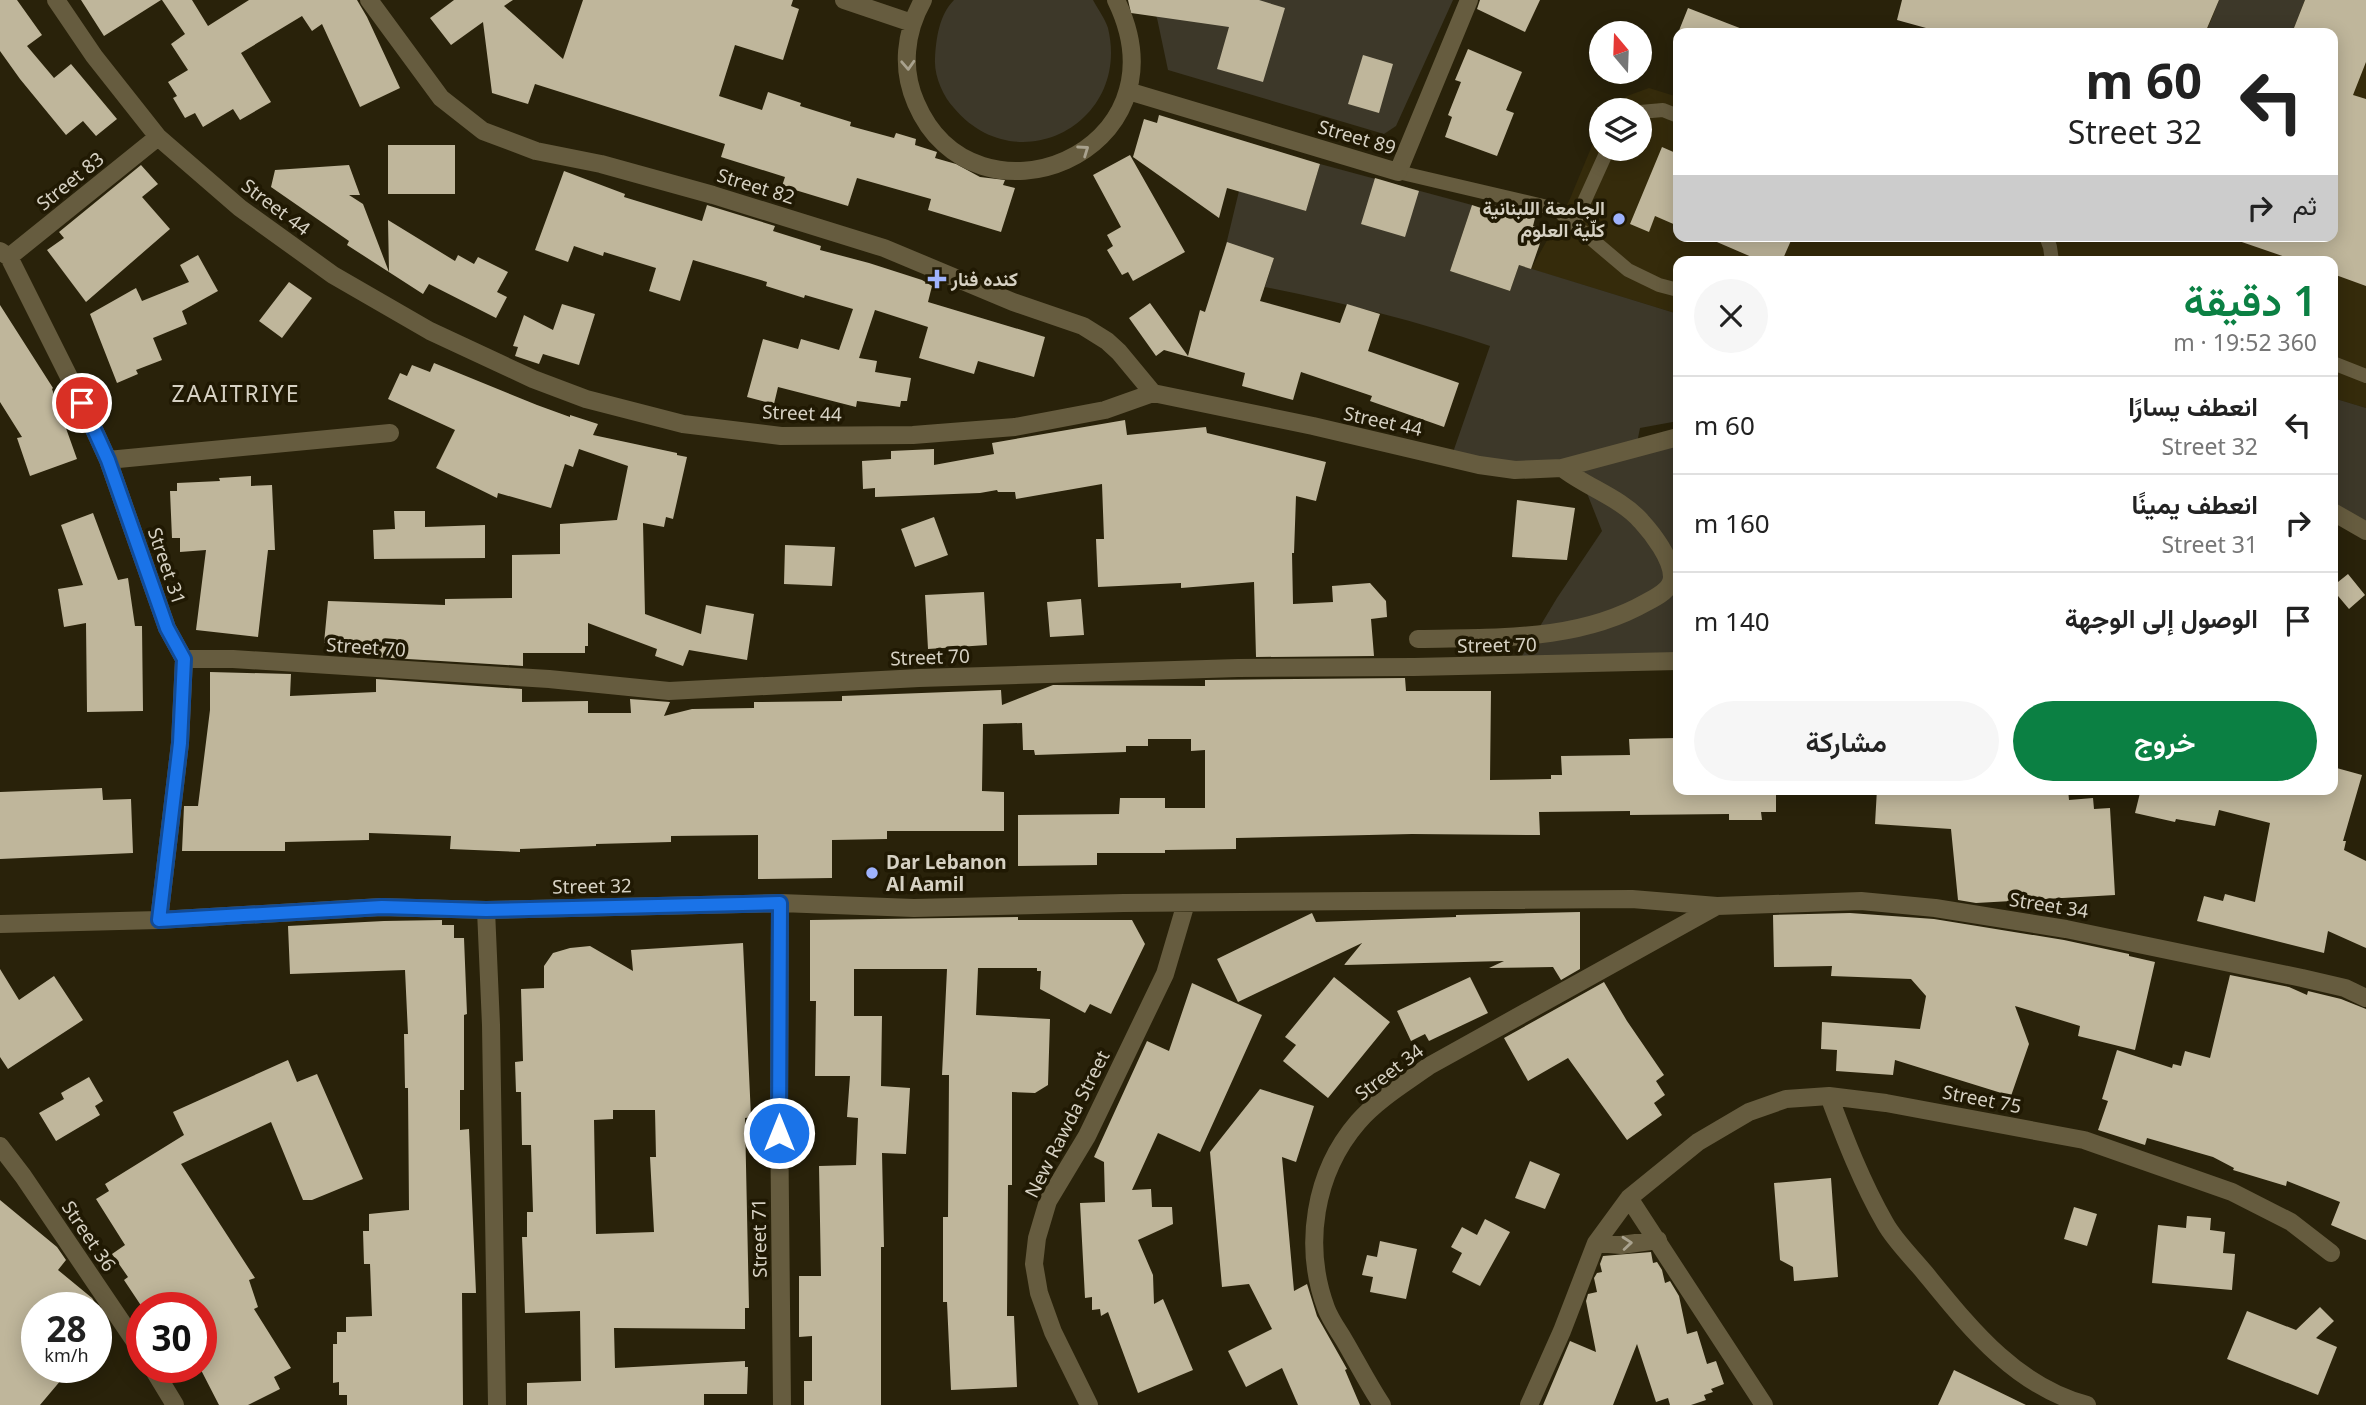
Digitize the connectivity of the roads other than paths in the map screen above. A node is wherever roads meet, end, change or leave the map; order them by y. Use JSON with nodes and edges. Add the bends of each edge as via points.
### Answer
{"nodes":[{"id":1,"x":56,"y":0,"type":"edge"},
{"id":2,"x":369,"y":0,"type":"edge"},
{"id":3,"x":844,"y":0,"type":"edge"},
{"id":4,"x":923,"y":0,"type":"edge"},
{"id":5,"x":1116,"y":0,"type":"edge"},
{"id":6,"x":1469,"y":0,"type":"edge"},
{"id":7,"x":912,"y":23,"type":"junction"},
{"id":8,"x":1128,"y":91,"type":"junction"},
{"id":9,"x":1652,"y":111,"type":"edge"},
{"id":10,"x":1673,"y":114,"type":"edge"},
{"id":11,"x":158,"y":137,"type":"junction"},
{"id":12,"x":1603,"y":161,"type":"edge"},
{"id":13,"x":1398,"y":172,"type":"junction"},
{"id":14,"x":1574,"y":224,"type":"junction"},
{"id":15,"x":5,"y":254,"type":"edge"},
{"id":16,"x":1673,"y":289,"type":"edge"},
{"id":17,"x":2338,"y":365,"type":"edge"},
{"id":18,"x":2366,"y":376,"type":"edge"},
{"id":19,"x":1153,"y":393,"type":"junction"},
{"id":20,"x":390,"y":433,"type":"dead end"},
{"id":21,"x":1673,"y":438,"type":"edge"},
{"id":22,"x":108,"y":460,"type":"junction"},
{"id":23,"x":1562,"y":468,"type":"junction"},
{"id":24,"x":2338,"y":515,"type":"edge"},
{"id":25,"x":2366,"y":530,"type":"edge"},
{"id":26,"x":1419,"y":639,"type":"dead end"},
{"id":27,"x":184,"y":659,"type":"junction"},
{"id":28,"x":1673,"y":662,"type":"edge"},
{"id":29,"x":780,"y":903,"type":"junction"},
{"id":30,"x":1186,"y":903,"type":"junction"},
{"id":31,"x":1717,"y":906,"type":"junction"},
{"id":32,"x":486,"y":910,"type":"junction"},
{"id":33,"x":159,"y":920,"type":"junction"},
{"id":34,"x":0,"y":924,"type":"edge"},
{"id":35,"x":2366,"y":998,"type":"edge"},
{"id":36,"x":1829,"y":1096,"type":"junction"},
{"id":37,"x":0,"y":1146,"type":"edge"},
{"id":38,"x":1629,"y":1198,"type":"junction"},
{"id":39,"x":1658,"y":1240,"type":"junction"},
{"id":40,"x":1596,"y":1243,"type":"junction"},
{"id":41,"x":2331,"y":1253,"type":"dead end"},
{"id":42,"x":126,"y":1328,"type":"edge"},
{"id":43,"x":162,"y":1383,"type":"edge"},
{"id":44,"x":175,"y":1405,"type":"edge"},
{"id":45,"x":497,"y":1405,"type":"edge"},
{"id":46,"x":782,"y":1405,"type":"edge"},
{"id":47,"x":1088,"y":1405,"type":"edge"},
{"id":48,"x":1382,"y":1405,"type":"edge"},
{"id":49,"x":1529,"y":1405,"type":"edge"},
{"id":50,"x":1764,"y":1405,"type":"edge"},
{"id":51,"x":2087,"y":1405,"type":"edge"}],
"edges":[{"from":1,"to":11,"type":"street","name":"Street 44","via":[[93,56]]},
{"from":2,"to":19,"type":"street","name":"Street 82","via":[[441,98],[483,131],[536,151],[601,164],[884,247],[1013,302],[1083,326],[1119,352]]},
{"from":3,"to":7,"type":"street"},
{"from":4,"to":7,"type":"street"},
{"from":5,"to":8,"type":"street","via":[[1132,44]]},
{"from":6,"to":13,"type":"street","name":"Street 89"},
{"from":7,"to":8,"type":"street","one_way":true,"via":[[907,70],[921,115],[953,150],[985,165],[1020,171],[1067,161],[1105,132]]},
{"from":8,"to":13,"type":"street","name":"Street 89"},
{"from":9,"to":10,"type":"lane"},
{"from":11,"to":15,"type":"street","name":"Street 83"},
{"from":11,"to":19,"type":"street","name":"Street 44","via":[[240,208],[333,275],[430,331],[586,399],[671,421],[781,436],[913,435],[1015,428],[1105,410]]},
{"from":12,"to":14,"type":"lane"},
{"from":13,"to":14,"type":"lane","via":[[1556,209]]},
{"from":14,"to":16,"type":"lane","via":[[1628,270]]},
{"from":15,"to":22,"type":"street","name":"Street 31"},
{"from":17,"to":18,"type":"lane"},
{"from":19,"to":23,"type":"street","name":"Street 44","via":[[1479,465],[1515,470]]},
{"from":20,"to":22,"type":"street"},
{"from":21,"to":23,"type":"street","name":"Street 44"},
{"from":22,"to":27,"type":"street","name":"Street 31","via":[[167,628]]},
{"from":23,"to":26,"type":"street","via":[[1631,511],[1668,562],[1670,586],[1620,617],[1587,628],[1532,636]]},
{"from":24,"to":25,"type":"street"},
{"from":27,"to":28,"type":"street","name":"Street 70","via":[[549,679],[669,691],[1238,668]]},
{"from":27,"to":33,"type":"street","via":[[180,743]]},
{"from":29,"to":30,"type":"street","name":"Street 32","via":[[914,908]]},
{"from":29,"to":32,"type":"street","name":"Street 32"},
{"from":29,"to":46,"type":"street","name":"Street 71"},
{"from":30,"to":31,"type":"street","name":"Street 34","via":[[1632,899]]},
{"from":30,"to":47,"type":"street","name":"New Rawda Street","via":[[1165,974],[1087,1136],[1048,1201],[1038,1238],[1034,1264],[1039,1293]]},
{"from":31,"to":35,"type":"street","name":"Street 34","via":[[1861,901],[1935,908],[2188,953],[2345,988]]},
{"from":31,"to":48,"type":"street","name":"Street 34","via":[[1429,1066],[1368,1113],[1343,1142],[1316,1211],[1312,1244],[1316,1273],[1326,1309]]},
{"from":32,"to":33,"type":"street","name":"Street 32","via":[[382,907]]},
{"from":32,"to":45,"type":"street"},
{"from":33,"to":34,"type":"street","name":"Street 32"},
{"from":36,"to":38,"type":"street","name":"Street 75","via":[[1786,1099],[1749,1112],[1698,1142]]},
{"from":36,"to":41,"type":"street","name":"Street 75","via":[[2084,1140],[2232,1192],[2291,1222]]},
{"from":36,"to":51,"type":"street","via":[[1886,1225],[1967,1324],[1997,1355],[2035,1382]]},
{"from":37,"to":42,"type":"street","name":"Street 36"},
{"from":38,"to":39,"type":"street"},
{"from":38,"to":40,"type":"street","name":"Street 75"},
{"from":40,"to":39,"type":"street","one_way":true},
{"from":39,"to":50,"type":"street"},
{"from":40,"to":49,"type":"street","name":"Street 75"},
{"from":43,"to":44,"type":"street"}]}
